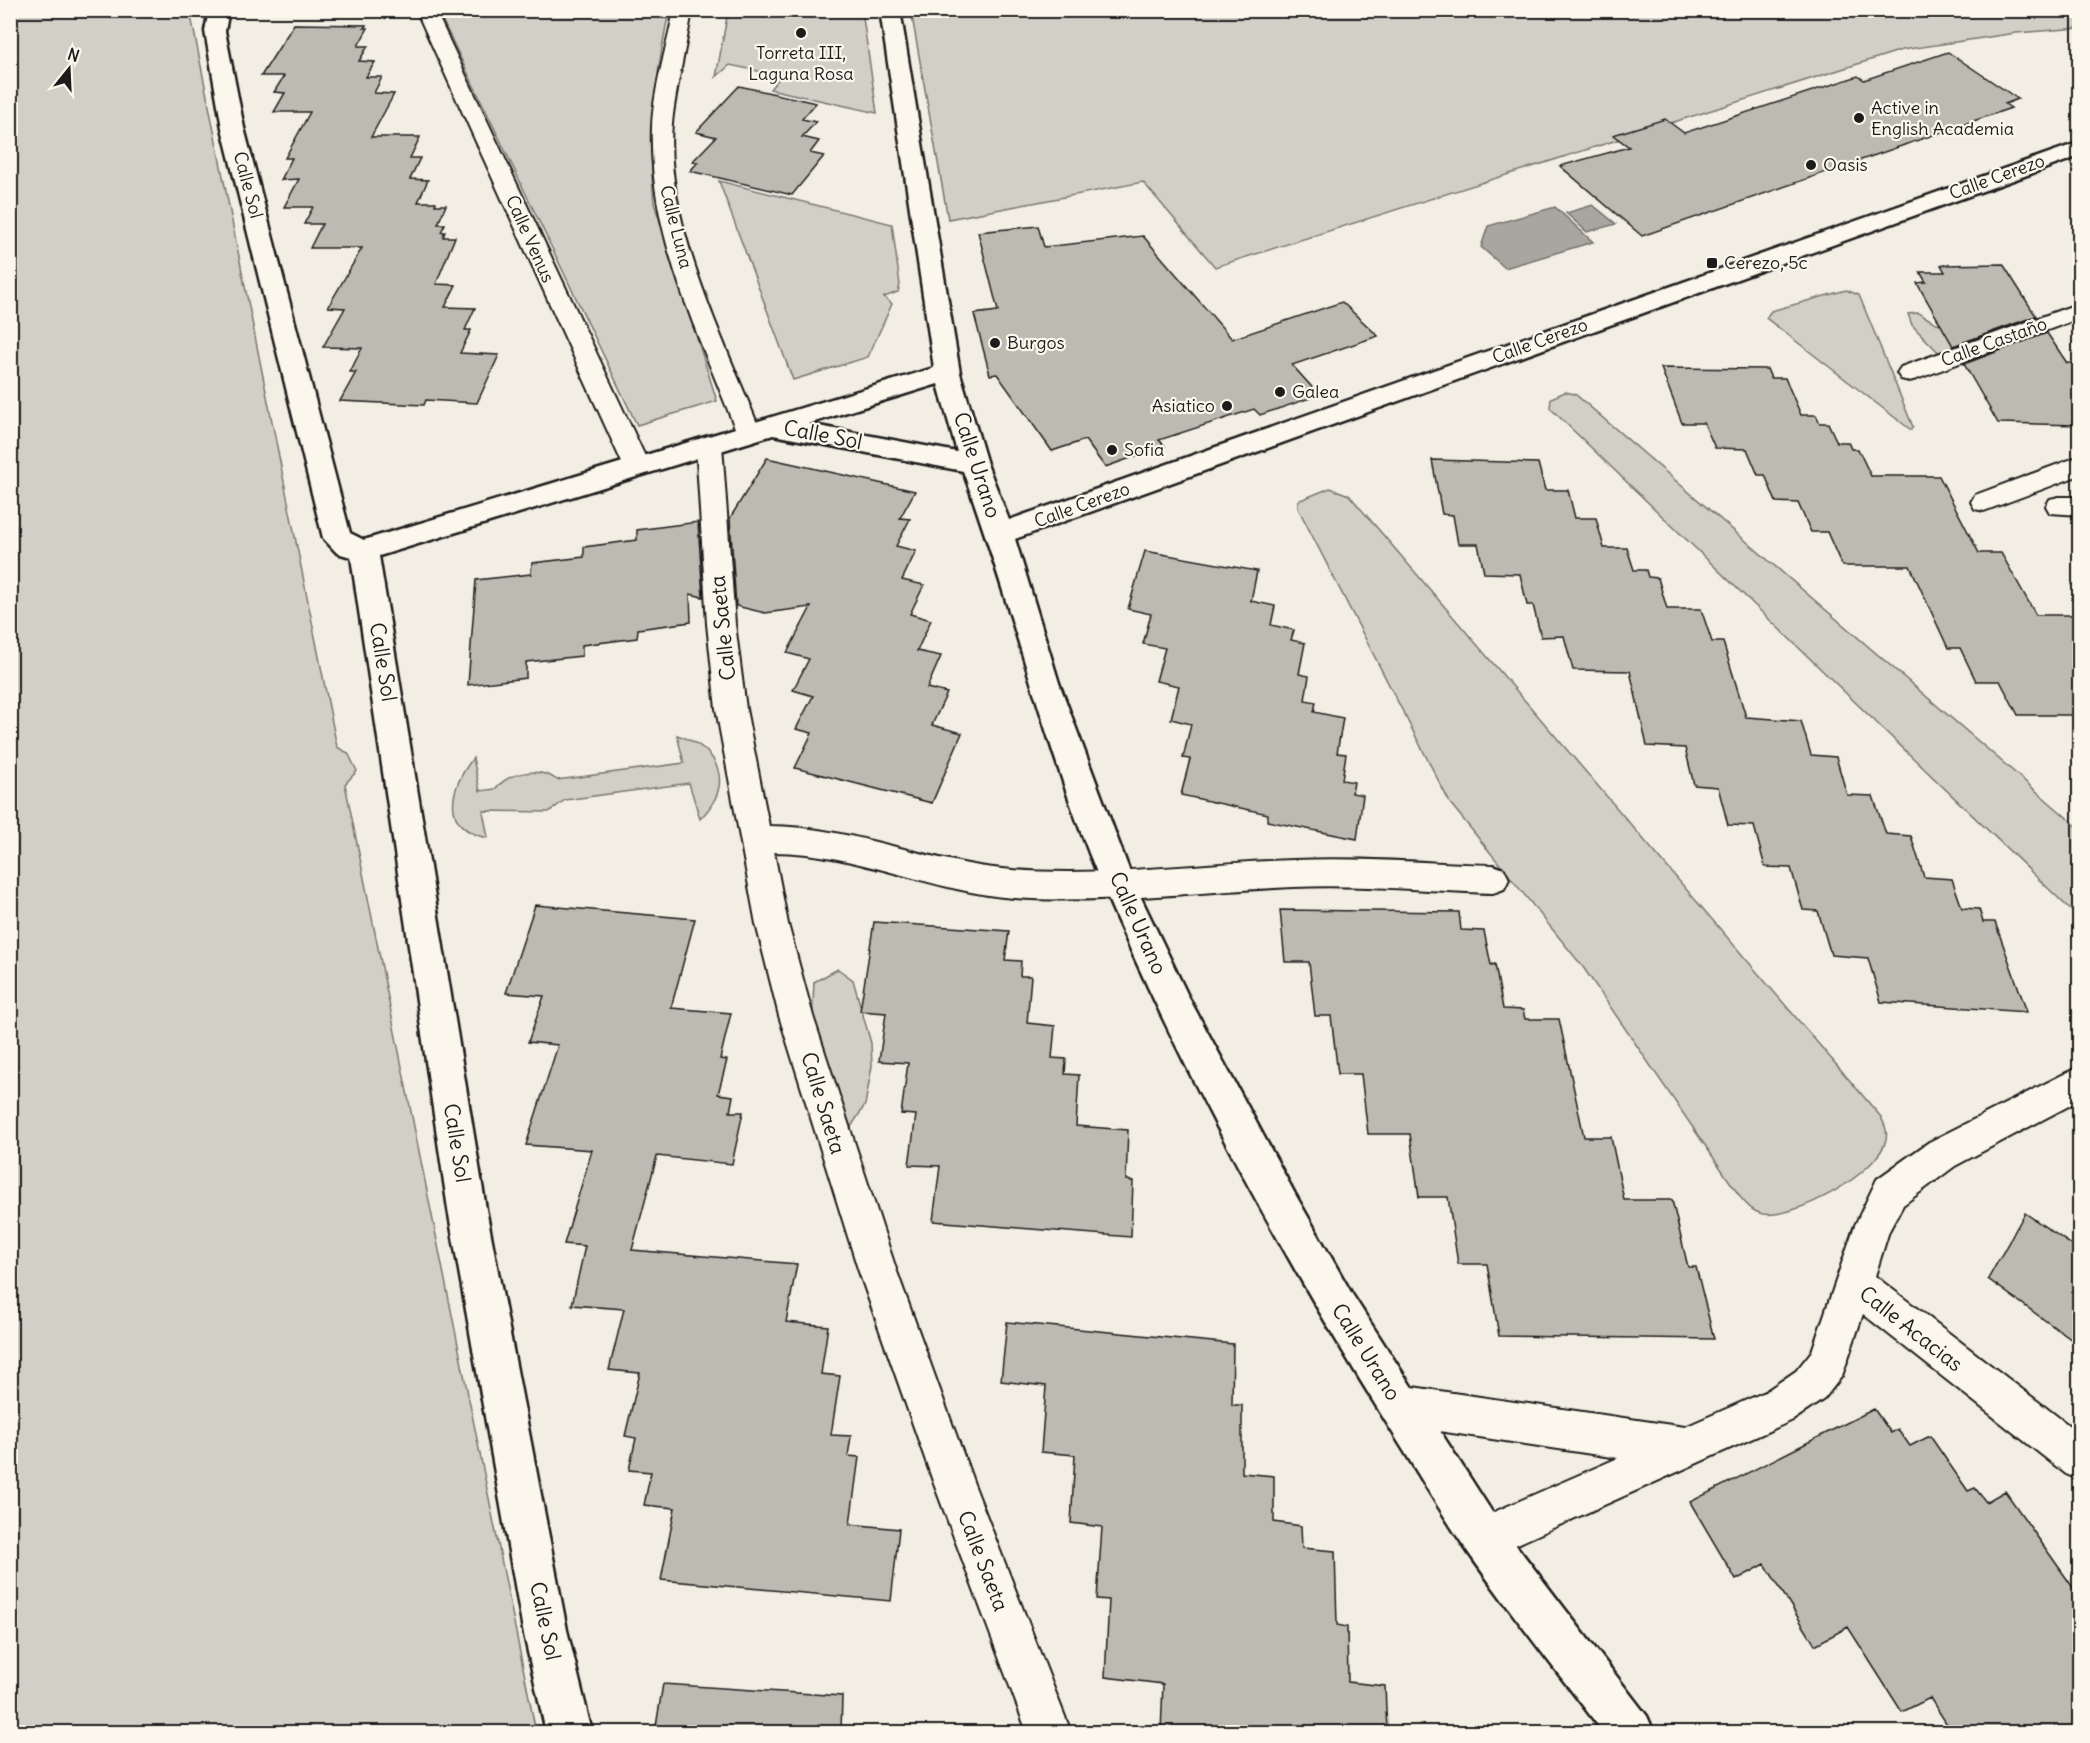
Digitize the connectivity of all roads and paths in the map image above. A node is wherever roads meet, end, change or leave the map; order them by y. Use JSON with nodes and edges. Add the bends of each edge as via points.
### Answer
{"nodes":[{"id":1,"x":219,"y":10,"type":"edge"},
{"id":2,"x":425,"y":10,"type":"edge"},
{"id":3,"x":683,"y":10,"type":"edge"},
{"id":4,"x":890,"y":10,"type":"edge"},
{"id":5,"x":2079,"y":148,"type":"edge"},
{"id":6,"x":2079,"y":310,"type":"edge"},
{"id":7,"x":948,"y":373,"type":"junction"},
{"id":8,"x":1909,"y":373,"type":"dead end"},
{"id":9,"x":761,"y":430,"type":"junction"},
{"id":10,"x":709,"y":445,"type":"junction"},
{"id":11,"x":974,"y":464,"type":"junction"},
{"id":12,"x":2079,"y":465,"type":"edge"},
{"id":13,"x":637,"y":467,"type":"junction"},
{"id":14,"x":1984,"y":502,"type":"dead end"},
{"id":15,"x":1000,"y":534,"type":"junction"},
{"id":16,"x":364,"y":550,"type":"junction"},
{"id":17,"x":754,"y":839,"type":"junction"},
{"id":18,"x":1492,"y":879,"type":"dead end"},
{"id":19,"x":1118,"y":883,"type":"junction"},
{"id":20,"x":2079,"y":1082,"type":"edge"},
{"id":21,"x":1853,"y":1283,"type":"junction"},
{"id":22,"x":1399,"y":1405,"type":"junction"},
{"id":23,"x":1688,"y":1448,"type":"junction"},
{"id":24,"x":2079,"y":1460,"type":"edge"},
{"id":25,"x":1484,"y":1538,"type":"junction"},
{"id":26,"x":569,"y":1732,"type":"edge"},
{"id":27,"x":1049,"y":1732,"type":"edge"},
{"id":28,"x":1631,"y":1732,"type":"edge"}],
"edges":[{"from":1,"to":16,"type":"street","name":"Calle Sol","via":[[217,47],[233,128],[337,538],[347,546]]},
{"from":2,"to":13,"type":"lane","name":"Calle Venus"},
{"from":3,"to":9,"type":"lane","name":"Calle Luna","via":[[662,124],[668,212],[697,299]]},
{"from":4,"to":7,"type":"street","name":"Calle Urano"},
{"from":5,"to":15,"type":"street","name":"Calle Cerezo"},
{"from":6,"to":8,"type":"lane","name":"Calle Castaño"},
{"from":7,"to":9,"type":"street"},
{"from":7,"to":11,"type":"street","name":"Calle Urano"},
{"from":9,"to":10,"type":"street","name":"Calle Sol"},
{"from":9,"to":11,"type":"street","name":"Calle Sol"},
{"from":10,"to":13,"type":"street","name":"Calle Sol"},
{"from":10,"to":17,"type":"lane","name":"Calle Saeta","via":[[721,624],[731,709]]},
{"from":11,"to":15,"type":"street","name":"Calle Urano"},
{"from":12,"to":14,"type":"lane"},
{"from":13,"to":16,"type":"street","name":"Calle Sol"},
{"from":15,"to":19,"type":"street","name":"Calle Urano","via":[[1063,740]]},
{"from":16,"to":26,"type":"street","name":"Calle Sol","via":[[467,1209],[545,1630]]},
{"from":17,"to":19,"type":"lane","via":[[826,844],[957,876],[1011,884]]},
{"from":17,"to":27,"type":"lane","name":"Calle Saeta","via":[[796,1016],[859,1217],[950,1474]]},
{"from":18,"to":19,"type":"lane","via":[[1297,873]]},
{"from":19,"to":22,"type":"street","name":"Calle Urano","via":[[1177,1009],[1281,1208]]},
{"from":20,"to":21,"type":"lane","name":"Calle Acacias","via":[[1942,1154],[1890,1192],[1873,1225]]},
{"from":21,"to":23,"type":"lane","via":[[1828,1362],[1810,1385],[1779,1406]]},
{"from":21,"to":24,"type":"lane","name":"Calle Acacias"},
{"from":22,"to":23,"type":"lane"},
{"from":22,"to":25,"type":"street","name":"Calle Urano"},
{"from":23,"to":25,"type":"lane"},
{"from":25,"to":28,"type":"street","name":"Calle Urano"}]}
